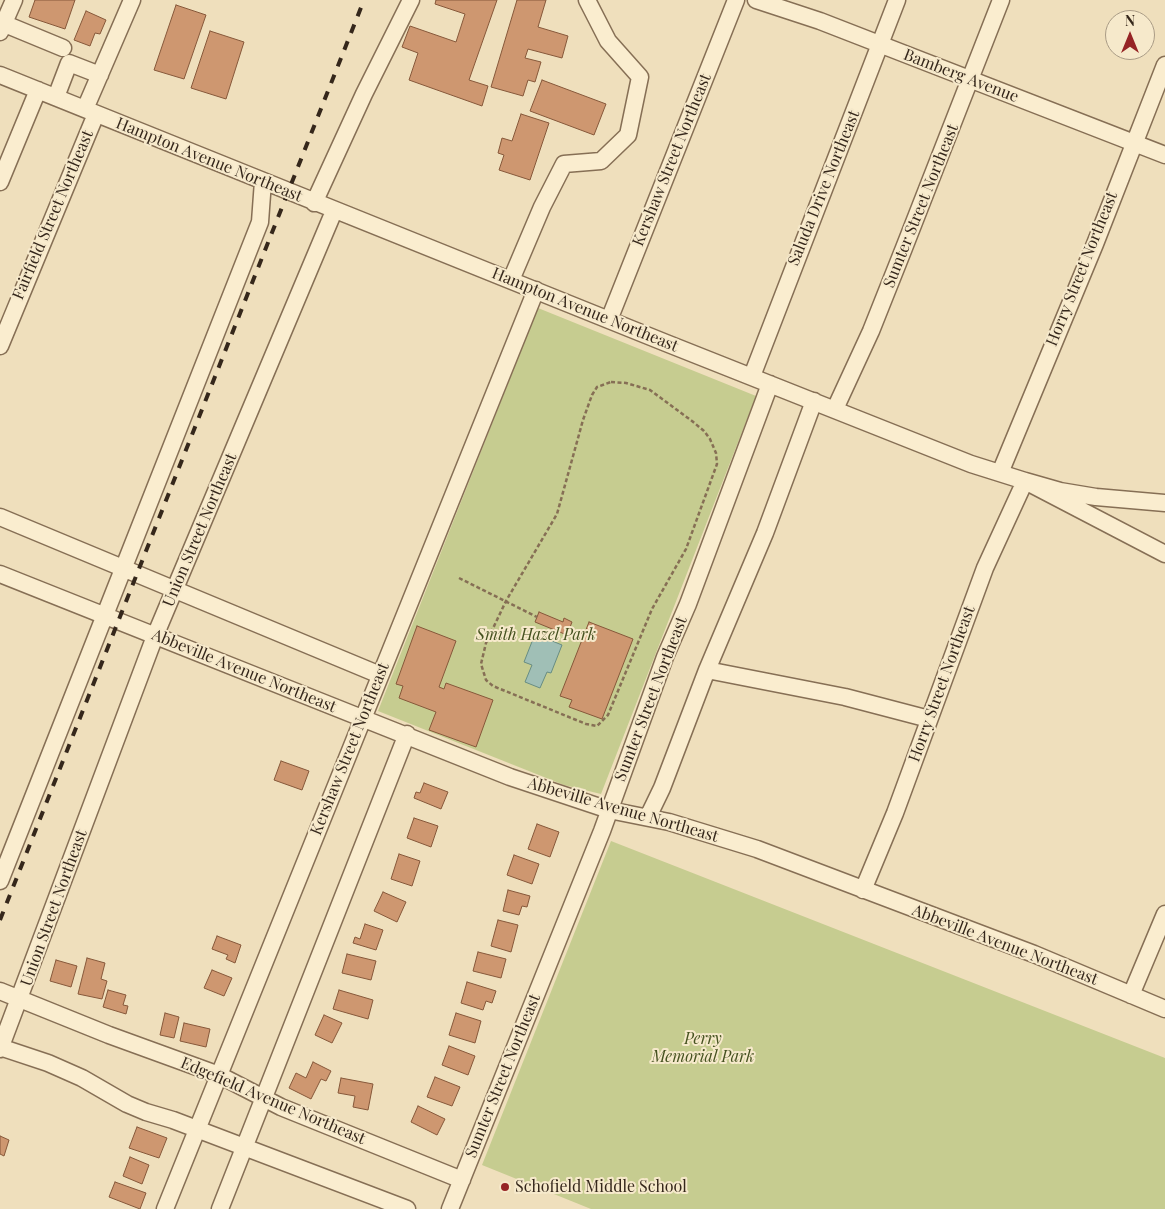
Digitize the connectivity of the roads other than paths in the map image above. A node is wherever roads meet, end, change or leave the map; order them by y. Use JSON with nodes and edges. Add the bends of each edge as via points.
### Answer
{"nodes":[{"id":1,"x":14,"y":0,"type":"edge"},
{"id":2,"x":132,"y":0,"type":"edge"},
{"id":3,"x":411,"y":0,"type":"edge"},
{"id":4,"x":587,"y":0,"type":"edge"},
{"id":5,"x":736,"y":0,"type":"edge"},
{"id":6,"x":756,"y":0,"type":"edge"},
{"id":7,"x":897,"y":0,"type":"edge"},
{"id":8,"x":1001,"y":0,"type":"edge"},
{"id":9,"x":1,"y":26,"type":"edge"},
{"id":10,"x":880,"y":46,"type":"junction"},
{"id":11,"x":64,"y":48,"type":"dead end"},
{"id":12,"x":1165,"y":65,"type":"edge"},
{"id":13,"x":0,"y":75,"type":"edge"},
{"id":14,"x":100,"y":75,"type":"junction"},
{"id":15,"x":971,"y":79,"type":"junction"},
{"id":16,"x":38,"y":90,"type":"junction"},
{"id":17,"x":56,"y":97,"type":"junction"},
{"id":18,"x":90,"y":111,"type":"junction"},
{"id":19,"x":1134,"y":142,"type":"junction"},
{"id":20,"x":1165,"y":154,"type":"edge"},
{"id":21,"x":263,"y":181,"type":"junction"},
{"id":22,"x":0,"y":182,"type":"edge"},
{"id":23,"x":314,"y":203,"type":"junction"},
{"id":24,"x":334,"y":211,"type":"junction"},
{"id":25,"x":512,"y":280,"type":"junction"},
{"id":26,"x":536,"y":290,"type":"junction"},
{"id":27,"x":609,"y":320,"type":"junction"},
{"id":28,"x":0,"y":346,"type":"edge"},
{"id":29,"x":752,"y":376,"type":"junction"},
{"id":30,"x":770,"y":384,"type":"junction"},
{"id":31,"x":814,"y":401,"type":"junction"},
{"id":32,"x":835,"y":409,"type":"junction"},
{"id":33,"x":1000,"y":473,"type":"junction"},
{"id":34,"x":1025,"y":481,"type":"junction"},
{"id":35,"x":1165,"y":503,"type":"edge"},
{"id":36,"x":0,"y":517,"type":"edge"},
{"id":37,"x":1165,"y":554,"type":"edge"},
{"id":38,"x":123,"y":567,"type":"junction"},
{"id":39,"x":0,"y":574,"type":"edge"},
{"id":40,"x":175,"y":588,"type":"junction"},
{"id":41,"x":105,"y":615,"type":"junction"},
{"id":42,"x":155,"y":636,"type":"junction"},
{"id":43,"x":707,"y":670,"type":"junction"},
{"id":44,"x":380,"y":674,"type":"junction"},
{"id":45,"x":363,"y":717,"type":"junction"},
{"id":46,"x":930,"y":719,"type":"junction"},
{"id":47,"x":407,"y":734,"type":"junction"},
{"id":48,"x":609,"y":810,"type":"junction"},
{"id":49,"x":648,"y":817,"type":"junction"},
{"id":50,"x":0,"y":881,"type":"edge"},
{"id":51,"x":863,"y":890,"type":"junction"},
{"id":52,"x":1165,"y":914,"type":"edge"},
{"id":53,"x":0,"y":991,"type":"edge"},
{"id":54,"x":1131,"y":995,"type":"junction"},
{"id":55,"x":20,"y":999,"type":"junction"},
{"id":56,"x":1165,"y":1009,"type":"edge"},
{"id":57,"x":0,"y":1048,"type":"edge"},
{"id":58,"x":219,"y":1075,"type":"junction"},
{"id":59,"x":264,"y":1098,"type":"junction"},
{"id":60,"x":197,"y":1129,"type":"junction"},
{"id":61,"x":244,"y":1146,"type":"junction"},
{"id":62,"x":462,"y":1180,"type":"junction"},
{"id":63,"x":165,"y":1209,"type":"edge"},
{"id":64,"x":220,"y":1209,"type":"edge"},
{"id":65,"x":406,"y":1209,"type":"edge"},
{"id":66,"x":450,"y":1209,"type":"edge"}],
"edges":[{"from":1,"to":9,"type":"street"},
{"from":2,"to":14,"type":"street","name":"Fairfield Street Northeast"},
{"from":3,"to":23,"type":"street"},
{"from":4,"to":25,"type":"street","via":[[608,41],[640,77],[628,135],[601,161],[564,164]]},
{"from":5,"to":27,"type":"street","name":"Kershaw Street Northeast"},
{"from":6,"to":10,"type":"street","name":"Bamberg Avenue"},
{"from":7,"to":10,"type":"street","name":"Saluda Drive Northeast"},
{"from":8,"to":15,"type":"street","name":"Sumter Street Northeast"},
{"from":9,"to":11,"type":"street"},
{"from":10,"to":15,"type":"street","name":"Bamberg Avenue"},
{"from":10,"to":29,"type":"street","name":"Saluda Drive Northeast"},
{"from":12,"to":19,"type":"street","name":"Horry Street Northeast"},
{"from":13,"to":16,"type":"street","name":"Hampton Avenue Northeast"},
{"from":14,"to":17,"type":"street","via":[[69,63]]},
{"from":14,"to":18,"type":"street","name":"Fairfield Street Northeast"},
{"from":15,"to":19,"type":"street","name":"Bamberg Avenue"},
{"from":15,"to":32,"type":"street","name":"Sumter Street Northeast","via":[[871,331]]},
{"from":16,"to":17,"type":"street","name":"Hampton Avenue Northeast"},
{"from":16,"to":22,"type":"street"},
{"from":17,"to":18,"type":"street","name":"Hampton Avenue Northeast"},
{"from":18,"to":21,"type":"street","name":"Hampton Avenue Northeast"},
{"from":18,"to":28,"type":"street","name":"Fairfield Street Northeast"},
{"from":19,"to":20,"type":"street","name":"Bamberg Avenue"},
{"from":19,"to":33,"type":"street","name":"Horry Street Northeast"},
{"from":21,"to":23,"type":"street","name":"Hampton Avenue Northeast"},
{"from":21,"to":38,"type":"street","via":[[260,222]]},
{"from":23,"to":24,"type":"street","name":"Hampton Avenue Northeast"},
{"from":24,"to":25,"type":"street","name":"Hampton Avenue Northeast"},
{"from":24,"to":40,"type":"street","name":"Union Street Northeast"},
{"from":25,"to":26,"type":"street","name":"Hampton Avenue Northeast"},
{"from":26,"to":27,"type":"street","name":"Hampton Avenue Northeast"},
{"from":26,"to":44,"type":"street","name":"Kershaw Street Northeast"},
{"from":27,"to":29,"type":"street","name":"Hampton Avenue Northeast"},
{"from":29,"to":30,"type":"street","name":"Hampton Avenue Northeast"},
{"from":30,"to":31,"type":"street","name":"Hampton Avenue Northeast"},
{"from":30,"to":48,"type":"street","name":"Sumter Street Northeast"},
{"from":31,"to":32,"type":"street","name":"Hampton Avenue Northeast"},
{"from":31,"to":43,"type":"street","via":[[765,533]]},
{"from":32,"to":33,"type":"street","name":"Hampton Avenue Northeast"},
{"from":33,"to":34,"type":"street","name":"Hampton Avenue Northeast"},
{"from":34,"to":35,"type":"street","via":[[1096,497]]},
{"from":34,"to":37,"type":"street","name":"Hampton Avenue Northeast"},
{"from":34,"to":46,"type":"street","name":"Horry Street Northeast","via":[[985,568]]},
{"from":36,"to":38,"type":"street"},
{"from":38,"to":40,"type":"street"},
{"from":38,"to":41,"type":"street"},
{"from":39,"to":41,"type":"street","name":"Abbeville Avenue Northeast"},
{"from":40,"to":42,"type":"street","name":"Union Street Northeast"},
{"from":40,"to":44,"type":"street"},
{"from":41,"to":42,"type":"street","name":"Abbeville Avenue Northeast"},
{"from":41,"to":50,"type":"street"},
{"from":42,"to":45,"type":"street","name":"Abbeville Avenue Northeast"},
{"from":42,"to":55,"type":"street","name":"Union Street Northeast"},
{"from":43,"to":46,"type":"street","via":[[845,697]]},
{"from":43,"to":49,"type":"street"},
{"from":44,"to":45,"type":"street","name":"Kershaw Street Northeast"},
{"from":45,"to":47,"type":"street","name":"Abbeville Avenue Northeast"},
{"from":45,"to":58,"type":"street","name":"Kershaw Street Northeast"},
{"from":46,"to":51,"type":"street","name":"Horry Street Northeast"},
{"from":47,"to":48,"type":"street","name":"Abbeville Avenue Northeast","via":[[510,777]]},
{"from":47,"to":59,"type":"street"},
{"from":48,"to":49,"type":"street","name":"Abbeville Avenue Northeast"},
{"from":48,"to":62,"type":"street","name":"Sumter Street Northeast"},
{"from":49,"to":51,"type":"street","name":"Abbeville Avenue Northeast","via":[[757,849]]},
{"from":51,"to":54,"type":"street","name":"Abbeville Avenue Northeast","via":[[1034,954]]},
{"from":52,"to":54,"type":"street"},
{"from":53,"to":55,"type":"street","name":"Edgefield Avenue Northeast"},
{"from":54,"to":56,"type":"street","name":"Abbeville Avenue Northeast"},
{"from":55,"to":57,"type":"street","name":"Union Street Northeast"},
{"from":55,"to":58,"type":"street","name":"Edgefield Avenue Northeast"},
{"from":57,"to":60,"type":"street","via":[[48,1063],[128,1104]]},
{"from":58,"to":59,"type":"street","name":"Edgefield Avenue Northeast"},
{"from":58,"to":60,"type":"street","name":"Kershaw Street Northeast"},
{"from":59,"to":61,"type":"street"},
{"from":59,"to":62,"type":"street","name":"Edgefield Avenue Northeast"},
{"from":60,"to":61,"type":"street"},
{"from":60,"to":63,"type":"street","name":"Kershaw Street Northeast"},
{"from":61,"to":64,"type":"street"},
{"from":61,"to":65,"type":"street"},
{"from":62,"to":66,"type":"street","name":"Sumter Street Northeast"}]}
